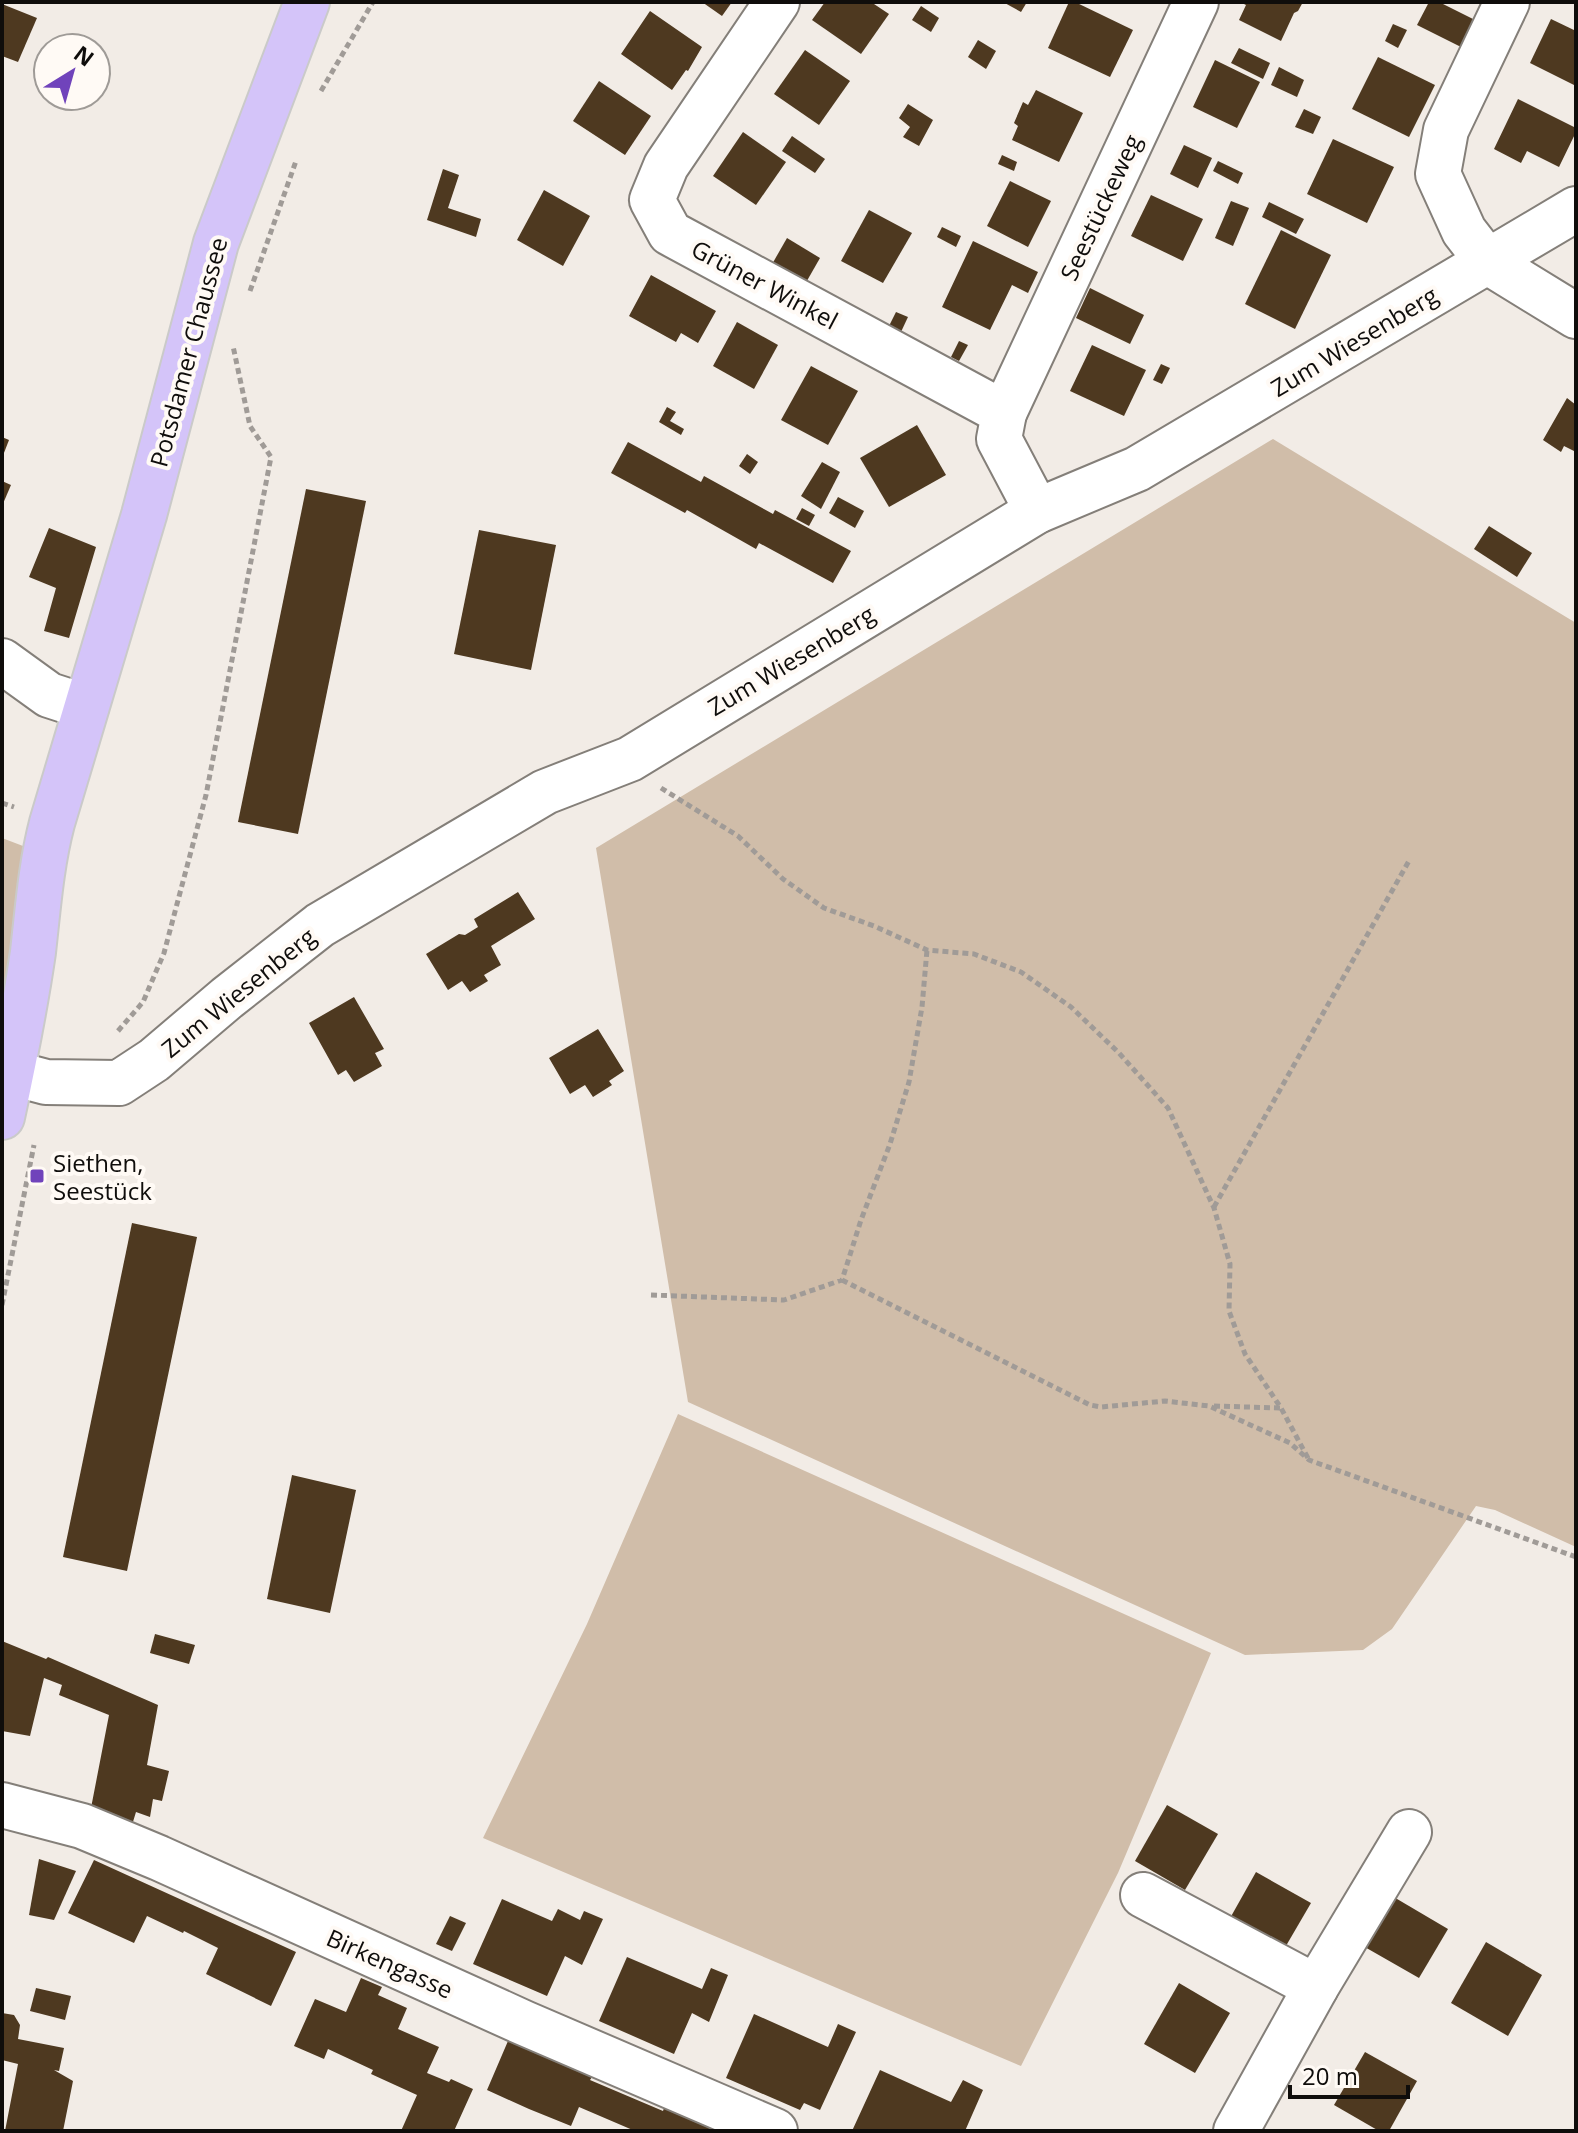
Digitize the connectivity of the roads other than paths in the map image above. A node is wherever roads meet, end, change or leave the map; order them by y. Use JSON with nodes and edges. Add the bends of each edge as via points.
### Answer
{"nodes":[{"id":1,"x":307,"y":2,"type":"edge"},
{"id":2,"x":777,"y":2,"type":"edge"},
{"id":3,"x":1196,"y":2,"type":"edge"},
{"id":4,"x":1507,"y":2,"type":"edge"},
{"id":5,"x":1576,"y":209,"type":"edge"},
{"id":6,"x":1488,"y":262,"type":"junction"},
{"id":7,"x":1576,"y":316,"type":"edge"},
{"id":8,"x":1004,"y":413,"type":"junction"},
{"id":9,"x":1037,"y":511,"type":"junction"},
{"id":10,"x":2,"y":661,"type":"edge"},
{"id":11,"x":86,"y":707,"type":"junction"},
{"id":12,"x":12,"y":1073,"type":"junction"},
{"id":13,"x":18,"y":1130,"type":"edge"},
{"id":14,"x":2,"y":1805,"type":"edge"},
{"id":15,"x":1409,"y":1832,"type":"dead end"},
{"id":16,"x":1143,"y":1895,"type":"dead end"},
{"id":17,"x":1316,"y":1987,"type":"junction"},
{"id":18,"x":775,"y":2131,"type":"edge"},
{"id":19,"x":1236,"y":2131,"type":"edge"}],
"edges":[{"from":1,"to":11,"type":"main road","name":"Potsdamer Chaussee","via":[[216,243],[144,515]]},
{"from":2,"to":8,"type":"street","name":"Grüner Winkel","via":[[666,166],[652,200],[670,233]]},
{"from":3,"to":8,"type":"street","name":"Seestückeweg"},
{"from":4,"to":6,"type":"street","via":[[1446,130],[1438,174],[1464,231]]},
{"from":5,"to":6,"type":"street","name":"Zum Wiesenberg"},
{"from":6,"to":7,"type":"street"},
{"from":6,"to":9,"type":"street","name":"Zum Wiesenberg","via":[[1137,469]]},
{"from":8,"to":9,"type":"street","via":[[999,439]]},
{"from":9,"to":12,"type":"street","name":"Zum Wiesenberg","via":[[630,759],[545,792],[320,925],[119,1083],[46,1082]]},
{"from":10,"to":11,"type":"street","via":[[49,695]]},
{"from":11,"to":12,"type":"main road","name":"Potsdamer Chaussee","via":[[44,854]]},
{"from":12,"to":13,"type":"main road","name":"Potsdamer Chaussee"},
{"from":14,"to":18,"type":"street","name":"Birkengasse","via":[[82,1826],[159,1858]]},
{"from":15,"to":17,"type":"street"},
{"from":16,"to":17,"type":"street"},
{"from":17,"to":19,"type":"street"}]}
